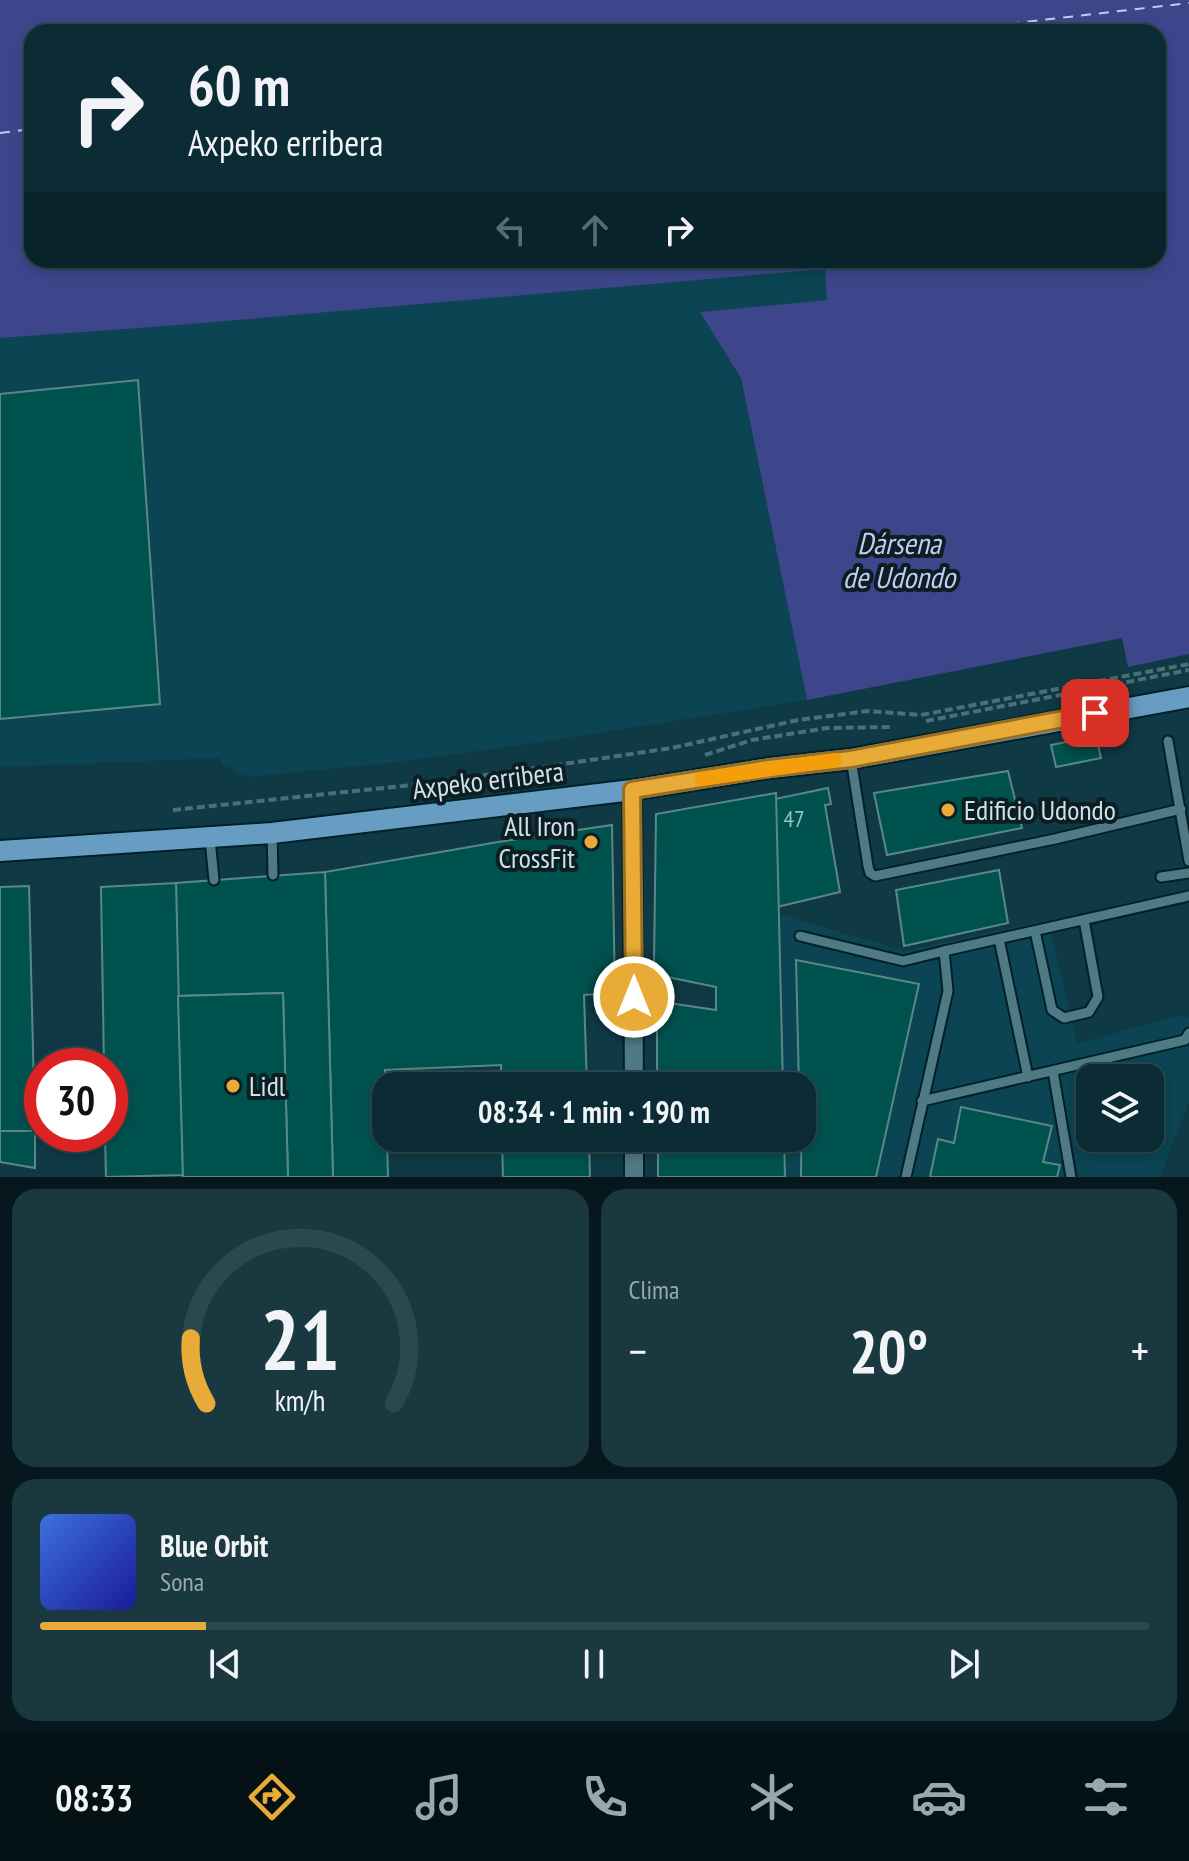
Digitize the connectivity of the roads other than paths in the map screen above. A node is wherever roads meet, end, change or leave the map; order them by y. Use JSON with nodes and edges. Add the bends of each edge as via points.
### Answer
{"nodes":[{"id":1,"x":1189,"y":697,"type":"edge"},
{"id":2,"x":1168,"y":741,"type":"dead end"},
{"id":3,"x":851,"y":759,"type":"junction"},
{"id":4,"x":632,"y":790,"type":"junction"},
{"id":5,"x":1181,"y":809,"type":"junction"},
{"id":6,"x":272,"y":833,"type":"junction"},
{"id":7,"x":210,"y":839,"type":"junction"},
{"id":8,"x":0,"y":851,"type":"edge"},
{"id":9,"x":1189,"y":861,"type":"edge"},
{"id":10,"x":1189,"y":873,"type":"edge"},
{"id":11,"x":273,"y":875,"type":"dead end"},
{"id":12,"x":1161,"y":877,"type":"dead end"},
{"id":13,"x":214,"y":880,"type":"dead end"},
{"id":14,"x":1189,"y":896,"type":"edge"},
{"id":15,"x":1084,"y":920,"type":"junction"},
{"id":16,"x":1035,"y":931,"type":"junction"},
{"id":17,"x":800,"y":936,"type":"dead end"},
{"id":18,"x":999,"y":939,"type":"junction"},
{"id":19,"x":944,"y":951,"type":"junction"},
{"id":20,"x":1189,"y":1033,"type":"edge"},
{"id":21,"x":1053,"y":1071,"type":"junction"},
{"id":22,"x":634,"y":1072,"type":"edge"},
{"id":23,"x":1028,"y":1077,"type":"junction"},
{"id":24,"x":922,"y":1101,"type":"junction"},
{"id":25,"x":634,"y":1152,"type":"edge"},
{"id":26,"x":634,"y":1177,"type":"edge"},
{"id":27,"x":906,"y":1177,"type":"edge"},
{"id":28,"x":1071,"y":1177,"type":"edge"}],
"edges":[{"from":1,"to":3,"type":"main road","name":"Axpeko erribera"},
{"from":2,"to":5,"type":"lane"},
{"from":3,"to":4,"type":"main road","name":"Axpeko erribera"},
{"from":3,"to":5,"type":"lane","via":[[868,866],[875,876]]},
{"from":4,"to":6,"type":"main road","name":"Axpeko erribera"},
{"from":4,"to":22,"type":"street"},
{"from":5,"to":9,"type":"lane"},
{"from":6,"to":7,"type":"main road","name":"Axpeko erribera"},
{"from":6,"to":11,"type":"lane"},
{"from":7,"to":8,"type":"main road","name":"Axpeko erribera"},
{"from":7,"to":13,"type":"lane"},
{"from":10,"to":12,"type":"lane"},
{"from":14,"to":15,"type":"lane"},
{"from":15,"to":16,"type":"lane"},
{"from":15,"to":16,"type":"lane","via":[[1098,997],[1089,1012],[1064,1018],[1052,1010]]},
{"from":16,"to":18,"type":"lane"},
{"from":17,"to":19,"type":"lane","via":[[903,961]]},
{"from":18,"to":19,"type":"lane"},
{"from":18,"to":23,"type":"lane"},
{"from":19,"to":24,"type":"lane","via":[[948,991]]},
{"from":20,"to":21,"type":"lane","via":[[1185,1040]]},
{"from":21,"to":23,"type":"lane"},
{"from":21,"to":28,"type":"lane"},
{"from":23,"to":24,"type":"lane"},
{"from":24,"to":27,"type":"lane"},
{"from":25,"to":26,"type":"street"}]}
